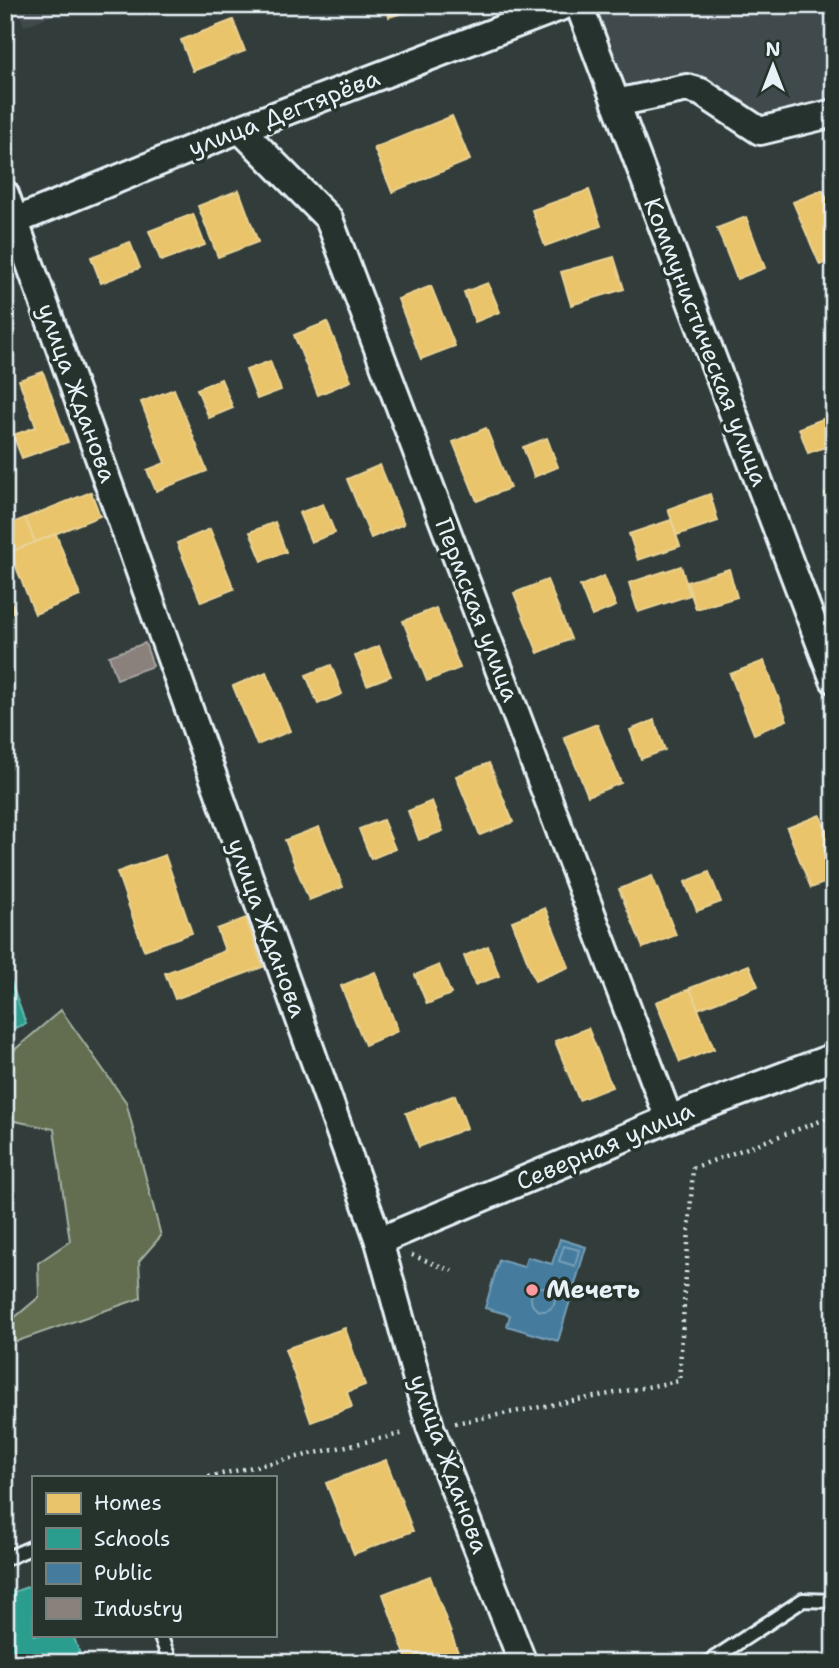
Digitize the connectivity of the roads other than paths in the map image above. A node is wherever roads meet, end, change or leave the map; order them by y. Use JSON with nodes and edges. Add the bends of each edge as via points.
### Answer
{"nodes":[{"id":1,"x":565,"y":5,"type":"edge"},
{"id":2,"x":579,"y":5,"type":"edge"},
{"id":3,"x":616,"y":103,"type":"junction"},
{"id":4,"x":834,"y":113,"type":"edge"},
{"id":5,"x":240,"y":129,"type":"junction"},
{"id":6,"x":5,"y":194,"type":"edge"},
{"id":7,"x":10,"y":223,"type":"edge"},
{"id":8,"x":834,"y":680,"type":"edge"},
{"id":9,"x":834,"y":1057,"type":"edge"},
{"id":10,"x":669,"y":1119,"type":"junction"},
{"id":11,"x":379,"y":1241,"type":"junction"},
{"id":12,"x":32,"y":1547,"type":"edge"},
{"id":13,"x":5,"y":1559,"type":"edge"},
{"id":14,"x":834,"y":1601,"type":"edge"},
{"id":15,"x":160,"y":1636,"type":"edge"},
{"id":16,"x":171,"y":1663,"type":"edge"},
{"id":17,"x":523,"y":1663,"type":"edge"},
{"id":18,"x":707,"y":1663,"type":"edge"}],
"edges":[{"from":1,"to":5,"type":"street","name":"улица Дегтярёва"},
{"from":2,"to":3,"type":"street","name":"Коммунистическая улица"},
{"from":3,"to":4,"type":"street","via":[[687,88],[701,92],[760,131]]},
{"from":3,"to":8,"type":"street","name":"Коммунистическая улица"},
{"from":5,"to":7,"type":"street","name":"улица Дегтярёва"},
{"from":5,"to":10,"type":"street","name":"Пермская улица","via":[[329,219]]},
{"from":6,"to":7,"type":"street","name":"улица Жданова"},
{"from":7,"to":11,"type":"street","name":"улица Жданова"},
{"from":9,"to":10,"type":"street","name":"Северная улица"},
{"from":10,"to":11,"type":"street","name":"Северная улица"},
{"from":11,"to":17,"type":"street","name":"улица Жданова","via":[[430,1427]]},
{"from":12,"to":13,"type":"lane"},
{"from":14,"to":18,"type":"lane","via":[[803,1600]]},
{"from":15,"to":16,"type":"lane"}]}
